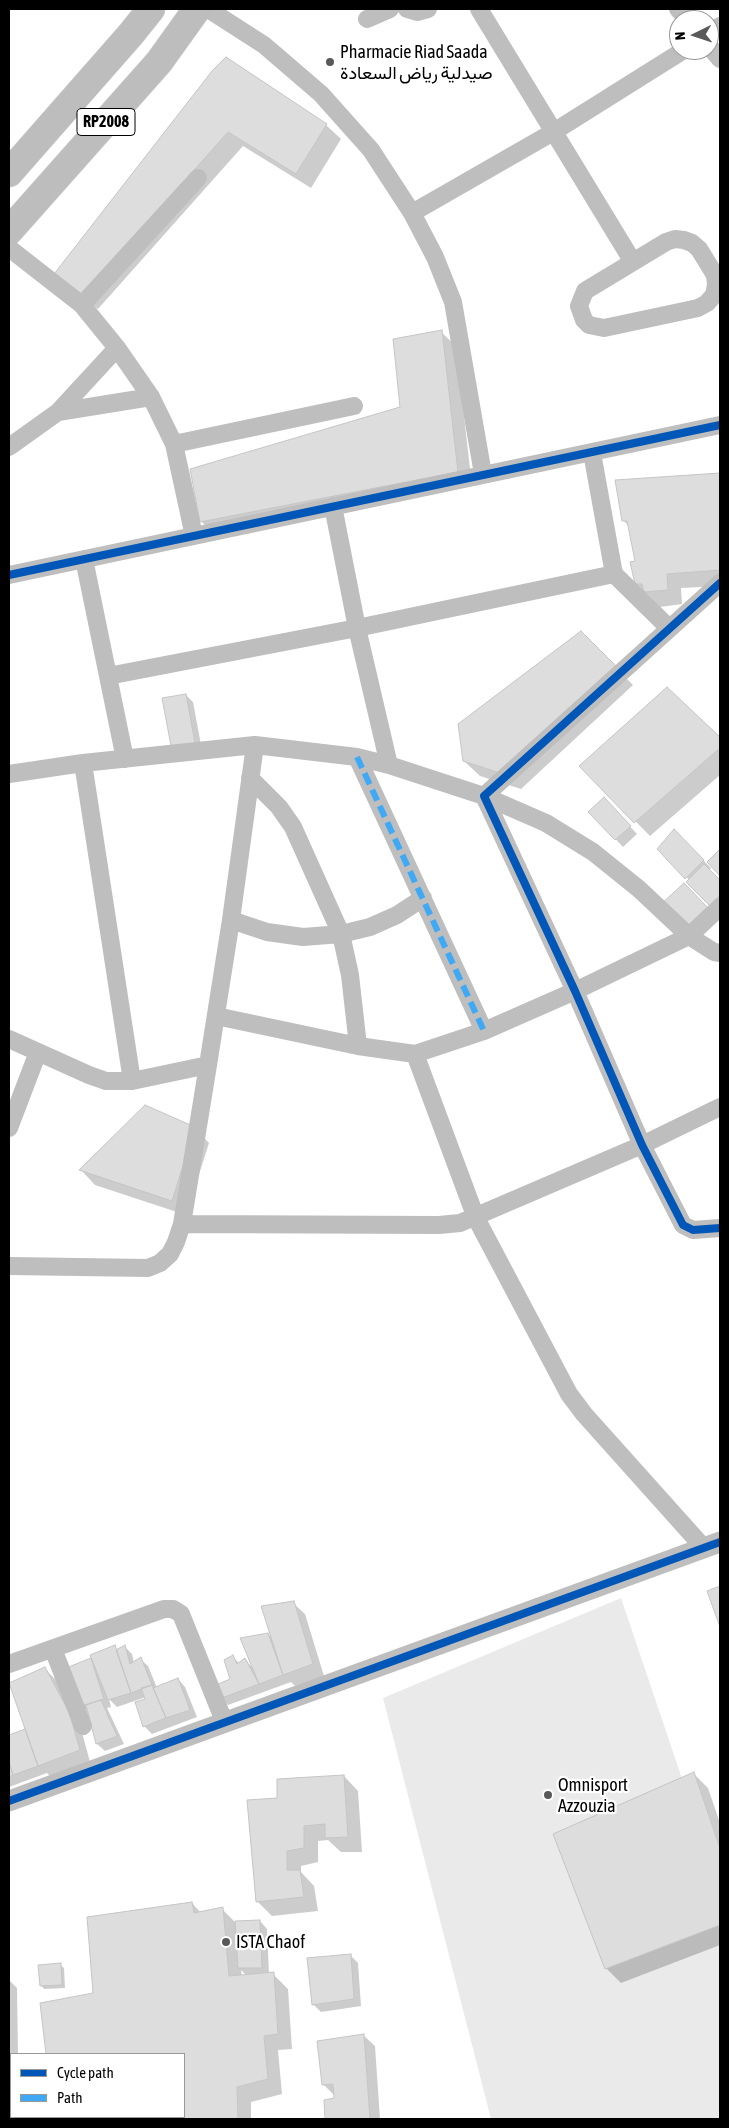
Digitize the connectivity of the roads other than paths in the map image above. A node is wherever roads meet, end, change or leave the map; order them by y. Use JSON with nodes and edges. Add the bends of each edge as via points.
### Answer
{"nodes":[{"id":1,"x":151,"y":9,"type":"edge"},
{"id":2,"x":197,"y":9,"type":"edge"},
{"id":3,"x":208,"y":9,"type":"edge"},
{"id":4,"x":390,"y":9,"type":"edge"},
{"id":5,"x":407,"y":9,"type":"edge"},
{"id":6,"x":428,"y":9,"type":"edge"},
{"id":7,"x":479,"y":9,"type":"edge"},
{"id":8,"x":367,"y":20,"type":"dead end"},
{"id":9,"x":669,"y":59,"type":"edge"},
{"id":10,"x":555,"y":131,"type":"junction"},
{"id":11,"x":9,"y":173,"type":"edge"},
{"id":12,"x":198,"y":178,"type":"dead end"},
{"id":13,"x":412,"y":213,"type":"junction"},
{"id":14,"x":9,"y":231,"type":"edge"},
{"id":15,"x":9,"y":248,"type":"edge"},
{"id":16,"x":633,"y":262,"type":"junction"},
{"id":17,"x":82,"y":305,"type":"junction"},
{"id":18,"x":117,"y":348,"type":"junction"},
{"id":19,"x":151,"y":397,"type":"junction"},
{"id":20,"x":354,"y":406,"type":"dead end"},
{"id":21,"x":58,"y":412,"type":"junction"},
{"id":22,"x":720,"y":425,"type":"edge"},
{"id":23,"x":174,"y":444,"type":"junction"},
{"id":24,"x":9,"y":447,"type":"edge"},
{"id":25,"x":592,"y":453,"type":"junction"},
{"id":26,"x":483,"y":474,"type":"junction"},
{"id":27,"x":334,"y":506,"type":"junction"},
{"id":28,"x":194,"y":536,"type":"junction"},
{"id":29,"x":84,"y":559,"type":"junction"},
{"id":30,"x":614,"y":574,"type":"junction"},
{"id":31,"x":9,"y":575,"type":"edge"},
{"id":32,"x":720,"y":583,"type":"edge"},
{"id":33,"x":357,"y":628,"type":"junction"},
{"id":34,"x":669,"y":628,"type":"junction"},
{"id":35,"x":108,"y":676,"type":"junction"},
{"id":36,"x":255,"y":745,"type":"junction"},
{"id":37,"x":357,"y":757,"type":"junction"},
{"id":38,"x":125,"y":758,"type":"junction"},
{"id":39,"x":83,"y":763,"type":"junction"},
{"id":40,"x":389,"y":765,"type":"junction"},
{"id":41,"x":9,"y":774,"type":"edge"},
{"id":42,"x":250,"y":778,"type":"junction"},
{"id":43,"x":484,"y":796,"type":"junction"},
{"id":44,"x":422,"y":898,"type":"junction"},
{"id":45,"x":720,"y":907,"type":"edge"},
{"id":46,"x":231,"y":920,"type":"junction"},
{"id":47,"x":341,"y":934,"type":"junction"},
{"id":48,"x":689,"y":936,"type":"junction"},
{"id":49,"x":720,"y":953,"type":"edge"},
{"id":50,"x":575,"y":991,"type":"junction"},
{"id":51,"x":216,"y":1016,"type":"junction"},
{"id":52,"x":484,"y":1031,"type":"junction"},
{"id":53,"x":9,"y":1039,"type":"edge"},
{"id":54,"x":358,"y":1046,"type":"junction"},
{"id":55,"x":38,"y":1052,"type":"junction"},
{"id":56,"x":415,"y":1054,"type":"junction"},
{"id":57,"x":208,"y":1065,"type":"junction"},
{"id":58,"x":132,"y":1081,"type":"junction"},
{"id":59,"x":720,"y":1108,"type":"edge"},
{"id":60,"x":9,"y":1128,"type":"edge"},
{"id":61,"x":642,"y":1145,"type":"junction"},
{"id":62,"x":476,"y":1218,"type":"junction"},
{"id":63,"x":182,"y":1224,"type":"junction"},
{"id":64,"x":720,"y":1228,"type":"edge"},
{"id":65,"x":9,"y":1266,"type":"edge"},
{"id":66,"x":712,"y":1545,"type":"edge"},
{"id":67,"x":53,"y":1649,"type":"junction"},
{"id":68,"x":9,"y":1664,"type":"edge"},
{"id":69,"x":224,"y":1721,"type":"junction"},
{"id":70,"x":83,"y":1726,"type":"dead end"},
{"id":71,"x":9,"y":1801,"type":"edge"}],
"edges":[{"from":1,"to":11,"type":"highway","number":"RP2008"},
{"from":2,"to":14,"type":"highway","number":"RP2008","via":[[159,62]]},
{"from":3,"to":13,"type":"street","via":[[264,45],[321,94],[371,150]]},
{"from":4,"to":8,"type":"street"},
{"from":5,"to":6,"type":"street","via":[[416,12]]},
{"from":7,"to":10,"type":"street"},
{"from":9,"to":10,"type":"street"},
{"from":10,"to":13,"type":"street"},
{"from":10,"to":16,"type":"street"},
{"from":12,"to":17,"type":"street"},
{"from":13,"to":26,"type":"street","via":[[435,256],[453,302]]},
{"from":15,"to":17,"type":"street"},
{"from":16,"to":16,"type":"street","via":[[585,291],[579,306],[589,325],[604,328],[698,308],[714,295],[714,275],[692,243],[675,239]]},
{"from":17,"to":18,"type":"street"},
{"from":18,"to":19,"type":"street"},
{"from":18,"to":21,"type":"street"},
{"from":19,"to":21,"type":"street"},
{"from":19,"to":23,"type":"street"},
{"from":20,"to":23,"type":"street"},
{"from":21,"to":24,"type":"street"},
{"from":22,"to":25,"type":"street"},
{"from":23,"to":28,"type":"street"},
{"from":25,"to":26,"type":"street"},
{"from":25,"to":30,"type":"street"},
{"from":26,"to":27,"type":"street"},
{"from":27,"to":28,"type":"street"},
{"from":27,"to":33,"type":"street"},
{"from":28,"to":29,"type":"street"},
{"from":29,"to":31,"type":"street"},
{"from":29,"to":35,"type":"street"},
{"from":30,"to":33,"type":"street"},
{"from":30,"to":34,"type":"street"},
{"from":32,"to":34,"type":"street"},
{"from":33,"to":35,"type":"street"},
{"from":33,"to":40,"type":"street"},
{"from":34,"to":43,"type":"street"},
{"from":35,"to":38,"type":"street"},
{"from":36,"to":37,"type":"street"},
{"from":36,"to":38,"type":"street"},
{"from":36,"to":42,"type":"street"},
{"from":37,"to":40,"type":"street"},
{"from":37,"to":44,"type":"street"},
{"from":38,"to":39,"type":"street"},
{"from":39,"to":41,"type":"street"},
{"from":39,"to":58,"type":"street"},
{"from":40,"to":43,"type":"street"},
{"from":42,"to":46,"type":"street"},
{"from":42,"to":47,"type":"street","via":[[279,807],[293,827]]},
{"from":43,"to":48,"type":"street","via":[[546,822],[592,852],[639,889]]},
{"from":43,"to":50,"type":"street"},
{"from":44,"to":47,"type":"street","via":[[397,915],[370,927]]},
{"from":44,"to":52,"type":"street"},
{"from":45,"to":48,"type":"street"},
{"from":46,"to":47,"type":"street","via":[[267,932],[303,937]]},
{"from":46,"to":51,"type":"street"},
{"from":47,"to":54,"type":"street","via":[[350,975]]},
{"from":48,"to":49,"type":"street"},
{"from":48,"to":50,"type":"street"},
{"from":50,"to":52,"type":"street"},
{"from":50,"to":61,"type":"street"},
{"from":51,"to":54,"type":"street"},
{"from":51,"to":57,"type":"street"},
{"from":52,"to":56,"type":"street"},
{"from":53,"to":55,"type":"street"},
{"from":54,"to":56,"type":"street"},
{"from":55,"to":58,"type":"street","via":[[106,1081]]},
{"from":55,"to":60,"type":"street"},
{"from":56,"to":62,"type":"street"},
{"from":57,"to":58,"type":"street"},
{"from":57,"to":63,"type":"street"},
{"from":59,"to":61,"type":"street"},
{"from":61,"to":62,"type":"street"},
{"from":61,"to":64,"type":"street","via":[[683,1225],[693,1230]]},
{"from":62,"to":63,"type":"street","via":[[439,1225]]},
{"from":62,"to":66,"type":"street","via":[[569,1394],[584,1414]]},
{"from":63,"to":65,"type":"street","via":[[170,1254],[148,1268]]},
{"from":66,"to":69,"type":"street"},
{"from":67,"to":68,"type":"street"},
{"from":67,"to":69,"type":"street","via":[[164,1609],[173,1609],[181,1614]]},
{"from":67,"to":70,"type":"street"},
{"from":69,"to":71,"type":"street"}]}
